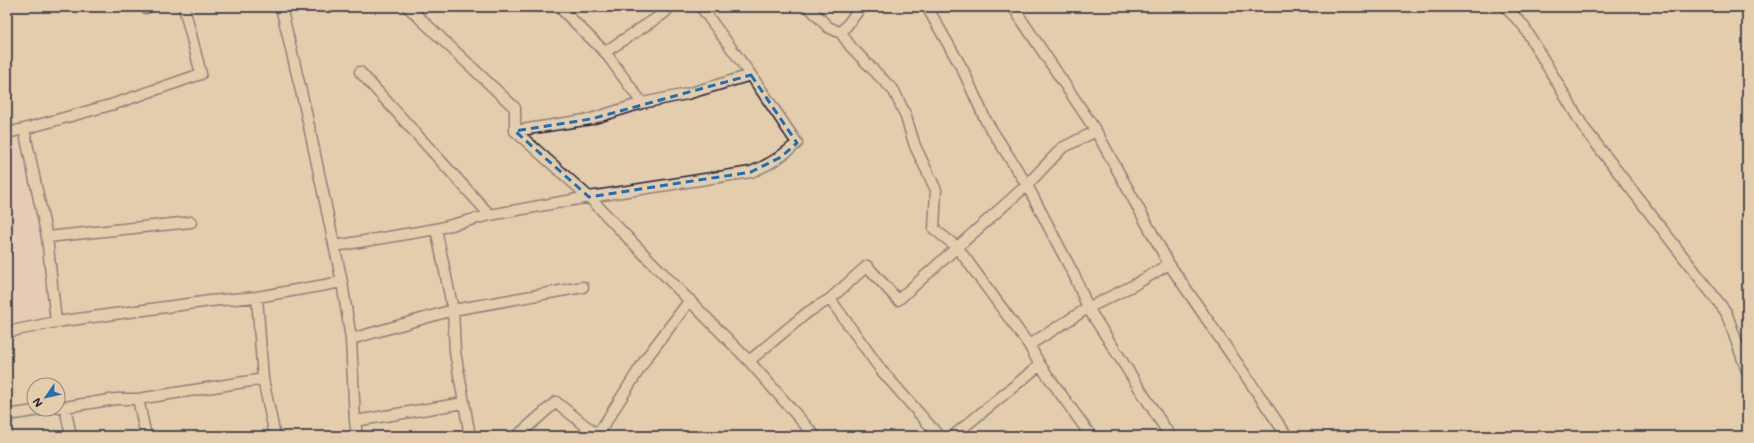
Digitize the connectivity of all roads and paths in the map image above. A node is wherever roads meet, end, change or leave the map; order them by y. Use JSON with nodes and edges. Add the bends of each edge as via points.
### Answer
{"nodes":[{"id":1,"x":184,"y":7,"type":"edge"},
{"id":2,"x":281,"y":7,"type":"edge"},
{"id":3,"x":408,"y":7,"type":"edge"},
{"id":4,"x":559,"y":7,"type":"edge"},
{"id":5,"x":670,"y":7,"type":"edge"},
{"id":6,"x":701,"y":7,"type":"edge"},
{"id":7,"x":810,"y":7,"type":"edge"},
{"id":8,"x":860,"y":7,"type":"edge"},
{"id":9,"x":927,"y":7,"type":"edge"},
{"id":10,"x":1013,"y":7,"type":"edge"},
{"id":11,"x":1505,"y":7,"type":"edge"},
{"id":12,"x":841,"y":33,"type":"junction"},
{"id":13,"x":605,"y":52,"type":"junction"},
{"id":14,"x":360,"y":72,"type":"dead end"},
{"id":15,"x":751,"y":75,"type":"junction"},
{"id":16,"x":642,"y":103,"type":"junction"},
{"id":17,"x":24,"y":129,"type":"junction"},
{"id":18,"x":515,"y":131,"type":"junction"},
{"id":19,"x":1096,"y":131,"type":"junction"},
{"id":20,"x":7,"y":133,"type":"edge"},
{"id":21,"x":1027,"y":185,"type":"junction"},
{"id":22,"x":589,"y":196,"type":"junction"},
{"id":23,"x":490,"y":215,"type":"junction"},
{"id":24,"x":191,"y":222,"type":"dead end"},
{"id":25,"x":436,"y":229,"type":"junction"},
{"id":26,"x":47,"y":237,"type":"junction"},
{"id":27,"x":335,"y":246,"type":"junction"},
{"id":28,"x":957,"y":247,"type":"junction"},
{"id":29,"x":1169,"y":264,"type":"junction"},
{"id":30,"x":342,"y":282,"type":"junction"},
{"id":31,"x":583,"y":287,"type":"dead end"},
{"id":32,"x":257,"y":297,"type":"junction"},
{"id":33,"x":830,"y":299,"type":"junction"},
{"id":34,"x":690,"y":300,"type":"junction"},
{"id":35,"x":1088,"y":308,"type":"junction"},
{"id":36,"x":453,"y":310,"type":"junction"},
{"id":37,"x":56,"y":322,"type":"junction"},
{"id":38,"x":7,"y":332,"type":"edge"},
{"id":39,"x":351,"y":339,"type":"junction"},
{"id":40,"x":1029,"y":345,"type":"junction"},
{"id":41,"x":749,"y":361,"type":"junction"},
{"id":42,"x":1040,"y":365,"type":"junction"},
{"id":43,"x":1747,"y":371,"type":"edge"},
{"id":44,"x":263,"y":379,"type":"junction"},
{"id":45,"x":138,"y":398,"type":"junction"},
{"id":46,"x":464,"y":403,"type":"junction"},
{"id":47,"x":66,"y":406,"type":"edge"},
{"id":48,"x":26,"y":412,"type":"edge"},
{"id":49,"x":7,"y":415,"type":"edge"},
{"id":50,"x":65,"y":417,"type":"edge"},
{"id":51,"x":355,"y":421,"type":"junction"},
{"id":52,"x":597,"y":435,"type":"edge"},
{"id":53,"x":70,"y":436,"type":"edge"},
{"id":54,"x":146,"y":436,"type":"edge"},
{"id":55,"x":275,"y":436,"type":"edge"},
{"id":56,"x":357,"y":436,"type":"edge"},
{"id":57,"x":470,"y":436,"type":"edge"},
{"id":58,"x":517,"y":436,"type":"edge"},
{"id":59,"x":815,"y":436,"type":"edge"},
{"id":60,"x":939,"y":436,"type":"edge"},
{"id":61,"x":953,"y":436,"type":"edge"},
{"id":62,"x":1091,"y":436,"type":"edge"},
{"id":63,"x":1170,"y":436,"type":"edge"},
{"id":64,"x":1287,"y":436,"type":"edge"}],
"edges":[{"from":1,"to":17,"type":"street","via":[[201,74],[114,104]]},
{"from":2,"to":27,"type":"street"},
{"from":3,"to":18,"type":"street","via":[[515,108]]},
{"from":4,"to":13,"type":"street"},
{"from":5,"to":13,"type":"street"},
{"from":6,"to":15,"type":"street"},
{"from":7,"to":12,"type":"street","via":[[828,27]]},
{"from":8,"to":12,"type":"street"},
{"from":9,"to":21,"type":"street","via":[[963,70],[986,121]]},
{"from":10,"to":19,"type":"street"},
{"from":11,"to":43,"type":"street","via":[[1523,25],[1584,128],[1726,312]]},
{"from":12,"to":28,"type":"street","via":[[851,47],[894,91],[905,114],[915,146],[936,190],[934,229]]},
{"from":13,"to":16,"type":"street"},
{"from":14,"to":23,"type":"street"},
{"from":15,"to":16,"type":"street","via":[[687,94]]},
{"from":15,"to":22,"type":"street","via":[[797,143],[781,157],[751,172]]},
{"from":16,"to":18,"type":"street","via":[[590,119]]},
{"from":17,"to":20,"type":"street"},
{"from":17,"to":26,"type":"street"},
{"from":18,"to":22,"type":"street"},
{"from":19,"to":21,"type":"street","via":[[1062,148]]},
{"from":19,"to":29,"type":"street"},
{"from":21,"to":28,"type":"street"},
{"from":21,"to":35,"type":"street","via":[[1076,279]]},
{"from":22,"to":23,"type":"street"},
{"from":22,"to":34,"type":"street"},
{"from":23,"to":25,"type":"street"},
{"from":24,"to":26,"type":"street"},
{"from":25,"to":27,"type":"street"},
{"from":25,"to":36,"type":"street"},
{"from":26,"to":37,"type":"street"},
{"from":27,"to":30,"type":"street"},
{"from":28,"to":33,"type":"street","via":[[898,300],[867,266]]},
{"from":28,"to":40,"type":"street"},
{"from":29,"to":35,"type":"street"},
{"from":29,"to":64,"type":"street"},
{"from":30,"to":32,"type":"street"},
{"from":30,"to":39,"type":"street"},
{"from":31,"to":36,"type":"street"},
{"from":32,"to":37,"type":"street"},
{"from":32,"to":44,"type":"street"},
{"from":33,"to":41,"type":"street","via":[[808,312]]},
{"from":33,"to":60,"type":"street","via":[[881,370]]},
{"from":34,"to":41,"type":"street"},
{"from":34,"to":52,"type":"street","via":[[647,357]]},
{"from":35,"to":40,"type":"street"},
{"from":35,"to":63,"type":"street"},
{"from":36,"to":39,"type":"street"},
{"from":36,"to":46,"type":"street","via":[[455,352]]},
{"from":37,"to":38,"type":"street"},
{"from":39,"to":51,"type":"street"},
{"from":40,"to":42,"type":"street"},
{"from":41,"to":59,"type":"street"},
{"from":42,"to":61,"type":"street"},
{"from":42,"to":62,"type":"street"},
{"from":44,"to":45,"type":"street"},
{"from":44,"to":55,"type":"street"},
{"from":45,"to":47,"type":"street"},
{"from":45,"to":54,"type":"street"},
{"from":46,"to":51,"type":"street"},
{"from":46,"to":57,"type":"street"},
{"from":48,"to":49,"type":"street"},
{"from":50,"to":53,"type":"street"},
{"from":51,"to":56,"type":"street"},
{"from":52,"to":58,"type":"street","via":[[556,402]]}]}
